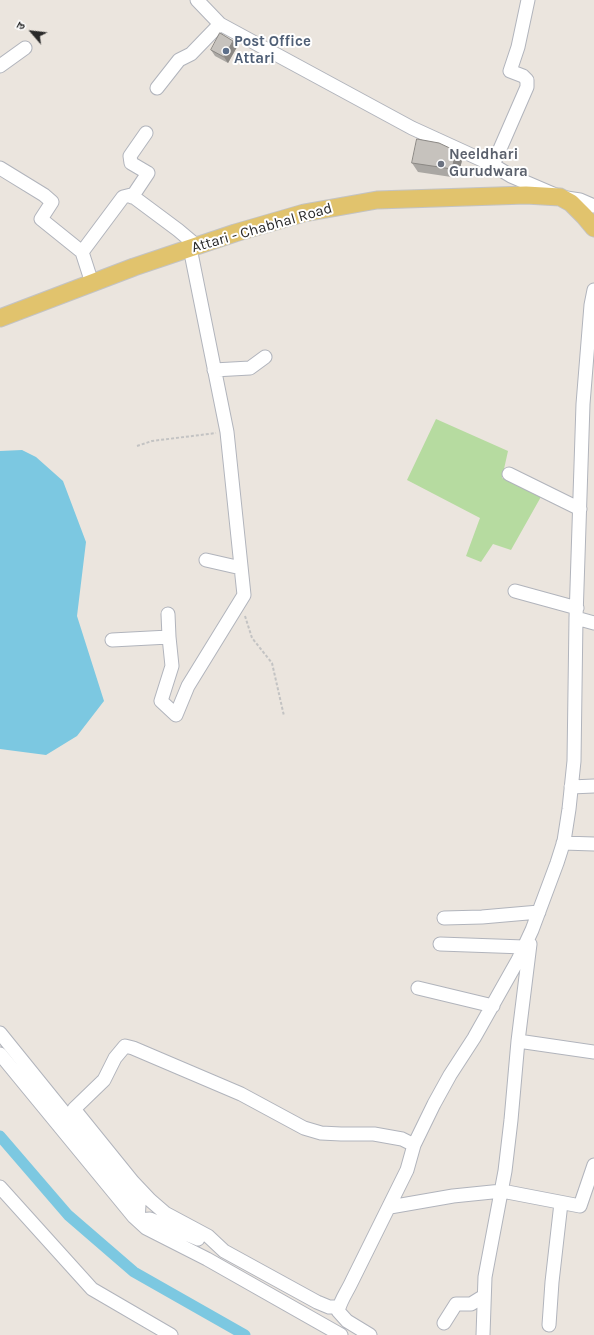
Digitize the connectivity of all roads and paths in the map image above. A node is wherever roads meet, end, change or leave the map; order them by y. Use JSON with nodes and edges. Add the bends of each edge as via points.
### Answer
{"nodes":[{"id":1,"x":197,"y":0,"type":"edge"},
{"id":2,"x":528,"y":0,"type":"edge"},
{"id":3,"x":220,"y":24,"type":"junction"},
{"id":4,"x":25,"y":48,"type":"dead end"},
{"id":5,"x":0,"y":66,"type":"edge"},
{"id":6,"x":157,"y":88,"type":"dead end"},
{"id":7,"x":146,"y":133,"type":"dead end"},
{"id":8,"x":493,"y":165,"type":"junction"},
{"id":9,"x":0,"y":168,"type":"edge"},
{"id":10,"x":132,"y":196,"type":"junction"},
{"id":11,"x":560,"y":197,"type":"junction"},
{"id":12,"x":594,"y":206,"type":"edge"},
{"id":13,"x":594,"y":228,"type":"edge"},
{"id":14,"x":193,"y":247,"type":"junction"},
{"id":15,"x":82,"y":252,"type":"junction"},
{"id":16,"x":92,"y":283,"type":"junction"},
{"id":17,"x":594,"y":290,"type":"edge"},
{"id":18,"x":0,"y":318,"type":"edge"},
{"id":19,"x":265,"y":356,"type":"dead end"},
{"id":20,"x":214,"y":370,"type":"junction"},
{"id":21,"x":227,"y":432,"type":"junction"},
{"id":22,"x":137,"y":446,"type":"dead end"},
{"id":23,"x":509,"y":474,"type":"dead end"},
{"id":24,"x":580,"y":509,"type":"junction"},
{"id":25,"x":206,"y":560,"type":"dead end"},
{"id":26,"x":241,"y":568,"type":"junction"},
{"id":27,"x":515,"y":591,"type":"dead end"},
{"id":28,"x":576,"y":613,"type":"junction"},
{"id":29,"x":168,"y":614,"type":"dead end"},
{"id":30,"x":245,"y":616,"type":"dead end"},
{"id":31,"x":594,"y":623,"type":"edge"},
{"id":32,"x":170,"y":637,"type":"junction"},
{"id":33,"x":112,"y":640,"type":"dead end"},
{"id":34,"x":284,"y":716,"type":"dead end"},
{"id":35,"x":594,"y":786,"type":"edge"},
{"id":36,"x":571,"y":787,"type":"junction"},
{"id":37,"x":563,"y":843,"type":"junction"},
{"id":38,"x":594,"y":844,"type":"edge"},
{"id":39,"x":539,"y":912,"type":"junction"},
{"id":40,"x":444,"y":918,"type":"dead end"},
{"id":41,"x":532,"y":930,"type":"junction"},
{"id":42,"x":440,"y":944,"type":"dead end"},
{"id":43,"x":524,"y":947,"type":"junction"},
{"id":44,"x":418,"y":988,"type":"dead end"},
{"id":45,"x":524,"y":998,"type":"junction"},
{"id":46,"x":496,"y":1001,"type":"junction"},
{"id":47,"x":0,"y":1033,"type":"edge"},
{"id":48,"x":518,"y":1041,"type":"junction"},
{"id":49,"x":594,"y":1052,"type":"edge"},
{"id":50,"x":0,"y":1054,"type":"edge"},
{"id":51,"x":414,"y":1145,"type":"junction"},
{"id":52,"x":594,"y":1165,"type":"edge"},
{"id":53,"x":0,"y":1187,"type":"edge"},
{"id":54,"x":502,"y":1191,"type":"junction"},
{"id":55,"x":562,"y":1202,"type":"junction"},
{"id":56,"x":390,"y":1207,"type":"junction"},
{"id":57,"x":138,"y":1220,"type":"junction"},
{"id":58,"x":224,"y":1251,"type":"junction"},
{"id":59,"x":484,"y":1296,"type":"junction"},
{"id":60,"x":340,"y":1303,"type":"junction"},
{"id":61,"x":444,"y":1323,"type":"dead end"},
{"id":62,"x":549,"y":1325,"type":"dead end"},
{"id":63,"x":171,"y":1335,"type":"edge"},
{"id":64,"x":341,"y":1335,"type":"edge"},
{"id":65,"x":370,"y":1335,"type":"edge"},
{"id":66,"x":483,"y":1335,"type":"edge"}],
"edges":[{"from":1,"to":3,"type":"street"},
{"from":2,"to":8,"type":"street","via":[[518,47],[510,70],[523,76],[527,80],[527,87]]},
{"from":3,"to":6,"type":"street","via":[[191,54],[179,60]]},
{"from":3,"to":8,"type":"street","via":[[412,128]]},
{"from":4,"to":5,"type":"street"},
{"from":7,"to":10,"type":"street","via":[[130,156],[131,163],[148,173]]},
{"from":8,"to":11,"type":"street","via":[[511,176]]},
{"from":9,"to":15,"type":"street","via":[[52,202],[41,219]]},
{"from":10,"to":14,"type":"street","via":[[178,230]]},
{"from":10,"to":15,"type":"street","via":[[123,197]]},
{"from":11,"to":12,"type":"street","via":[[580,200]]},
{"from":11,"to":13,"type":"main road","via":[[580,211]]},
{"from":11,"to":14,"type":"main road","name":"Attari - Chabhal Road","via":[[518,195],[377,200],[304,213]]},
{"from":14,"to":16,"type":"main road","name":"Attari - Chabhal Road"},
{"from":14,"to":20,"type":"street"},
{"from":15,"to":16,"type":"street"},
{"from":16,"to":18,"type":"main road","name":"Attari - Chabhal Road"},
{"from":17,"to":24,"type":"street","via":[[584,404]]},
{"from":19,"to":20,"type":"street","via":[[250,368]]},
{"from":20,"to":21,"type":"street"},
{"from":21,"to":22,"type":"path","via":[[152,441]]},
{"from":21,"to":26,"type":"street"},
{"from":23,"to":24,"type":"street"},
{"from":24,"to":28,"type":"street"},
{"from":25,"to":26,"type":"street"},
{"from":26,"to":32,"type":"street","via":[[244,595],[188,686],[176,715],[161,701],[172,666]]},
{"from":27,"to":28,"type":"street"},
{"from":28,"to":31,"type":"street"},
{"from":28,"to":36,"type":"street","via":[[574,761]]},
{"from":29,"to":32,"type":"street"},
{"from":30,"to":34,"type":"path","via":[[252,638],[272,663]]},
{"from":32,"to":33,"type":"street"},
{"from":35,"to":36,"type":"street"},
{"from":36,"to":37,"type":"street"},
{"from":37,"to":38,"type":"street"},
{"from":37,"to":39,"type":"street"},
{"from":39,"to":40,"type":"street"},
{"from":39,"to":41,"type":"street"},
{"from":41,"to":43,"type":"street"},
{"from":41,"to":45,"type":"street"},
{"from":42,"to":43,"type":"street"},
{"from":43,"to":46,"type":"street"},
{"from":44,"to":46,"type":"street"},
{"from":45,"to":46,"type":"street"},
{"from":45,"to":48,"type":"street"},
{"from":46,"to":51,"type":"street","via":[[450,1075]]},
{"from":47,"to":57,"type":"street","via":[[139,1205]]},
{"from":48,"to":49,"type":"street"},
{"from":48,"to":54,"type":"street"},
{"from":50,"to":57,"type":"street"},
{"from":51,"to":56,"type":"street","via":[[407,1170]]},
{"from":51,"to":58,"type":"street","via":[[402,1138],[374,1134],[321,1133],[304,1128],[240,1094],[125,1046],[115,1058],[104,1080],[74,1109],[150,1200],[165,1213],[208,1236]]},
{"from":52,"to":55,"type":"street","via":[[580,1206]]},
{"from":53,"to":63,"type":"street","via":[[92,1289]]},
{"from":54,"to":55,"type":"street"},
{"from":54,"to":56,"type":"street"},
{"from":54,"to":59,"type":"street","via":[[485,1277]]},
{"from":55,"to":62,"type":"street"},
{"from":56,"to":60,"type":"street"},
{"from":57,"to":58,"type":"street","via":[[150,1219]]},
{"from":57,"to":64,"type":"street","via":[[146,1228],[207,1259]]},
{"from":58,"to":60,"type":"street","via":[[317,1302],[329,1307]]},
{"from":59,"to":61,"type":"street","via":[[471,1304],[456,1304]]},
{"from":59,"to":66,"type":"street"},
{"from":60,"to":65,"type":"street","via":[[338,1311],[347,1321]]}]}
